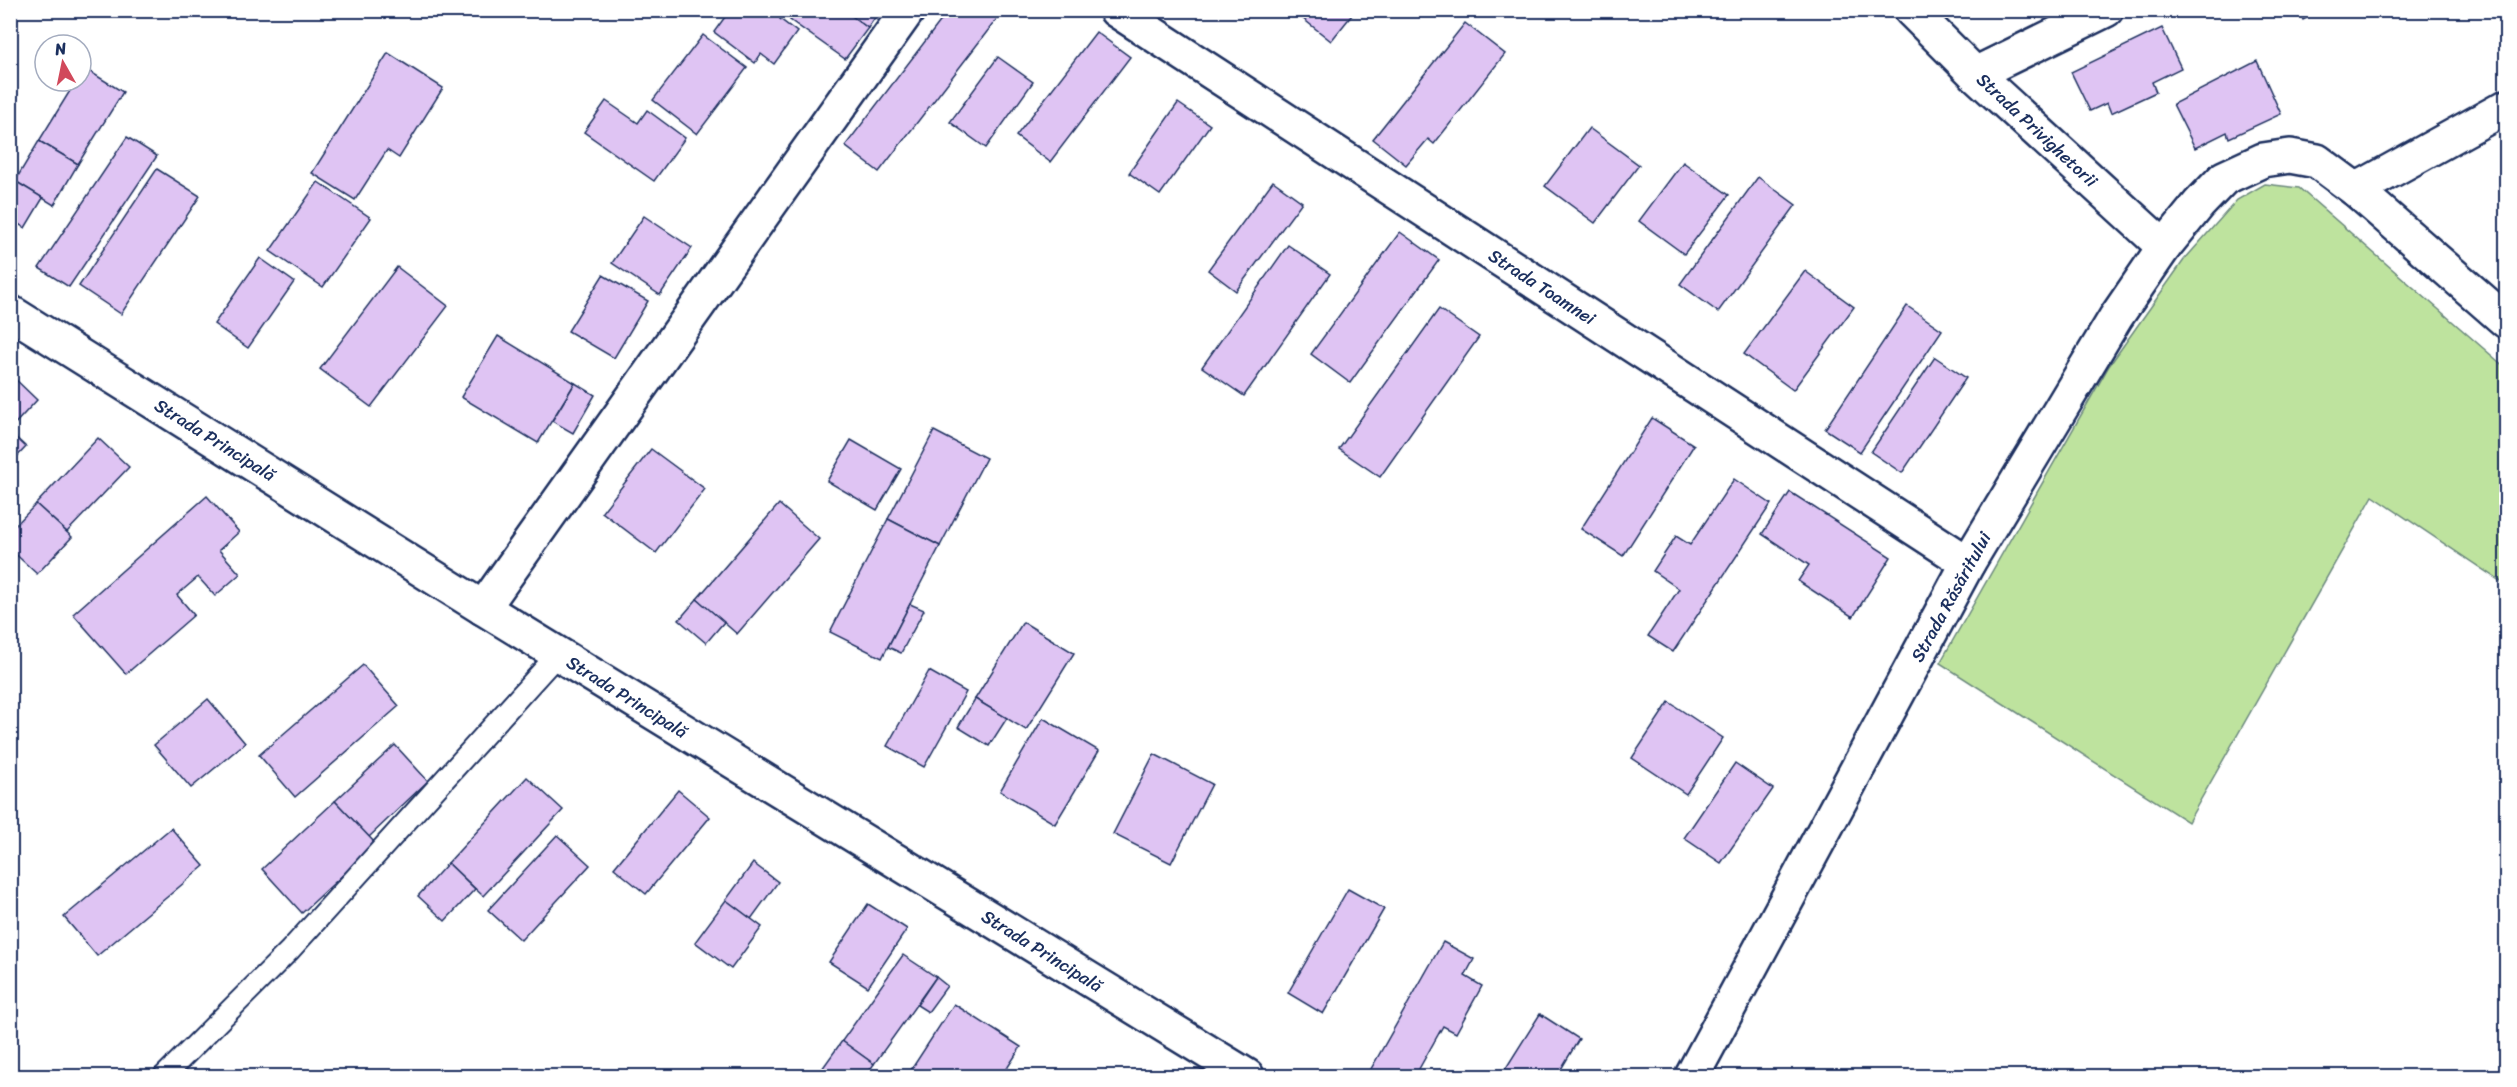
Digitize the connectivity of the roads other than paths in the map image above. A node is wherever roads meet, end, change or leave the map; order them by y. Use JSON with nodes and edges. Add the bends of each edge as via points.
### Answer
{"nodes":[{"id":1,"x":908,"y":10,"type":"edge"},
{"id":2,"x":1116,"y":10,"type":"edge"},
{"id":3,"x":1911,"y":10,"type":"edge"},
{"id":4,"x":2106,"y":10,"type":"edge"},
{"id":5,"x":1975,"y":74,"type":"junction"},
{"id":6,"x":2506,"y":107,"type":"edge"},
{"id":7,"x":2356,"y":190,"type":"junction"},
{"id":8,"x":2164,"y":247,"type":"junction"},
{"id":9,"x":10,"y":312,"type":"edge"},
{"id":10,"x":2506,"y":321,"type":"edge"},
{"id":11,"x":1968,"y":562,"type":"junction"},
{"id":12,"x":483,"y":608,"type":"junction"},
{"id":13,"x":558,"y":654,"type":"junction"},
{"id":14,"x":164,"y":1077,"type":"edge"},
{"id":15,"x":1247,"y":1077,"type":"edge"},
{"id":16,"x":1692,"y":1077,"type":"edge"}],
"edges":[{"from":1,"to":12,"type":"street"},
{"from":2,"to":11,"type":"street","name":"Strada Toamnei"},
{"from":3,"to":5,"type":"street","name":"Strada Privighetorii"},
{"from":4,"to":5,"type":"street"},
{"from":5,"to":8,"type":"street","name":"Strada Privighetorii"},
{"from":6,"to":7,"type":"street"},
{"from":7,"to":8,"type":"street","name":"Strada Răsăritului","via":[[2317,162],[2290,156],[2263,160],[2224,178]]},
{"from":7,"to":10,"type":"street","name":"Strada Răsăritului"},
{"from":8,"to":11,"type":"street","name":"Strada Răsăritului","via":[[2116,317]]},
{"from":9,"to":12,"type":"street","name":"Strada Principală"},
{"from":11,"to":16,"type":"street","name":"Strada Răsăritului"},
{"from":12,"to":13,"type":"street","name":"Strada Principală"},
{"from":13,"to":14,"type":"lane","via":[[290,950]]},
{"from":13,"to":15,"type":"street","name":"Strada Principală"}]}
